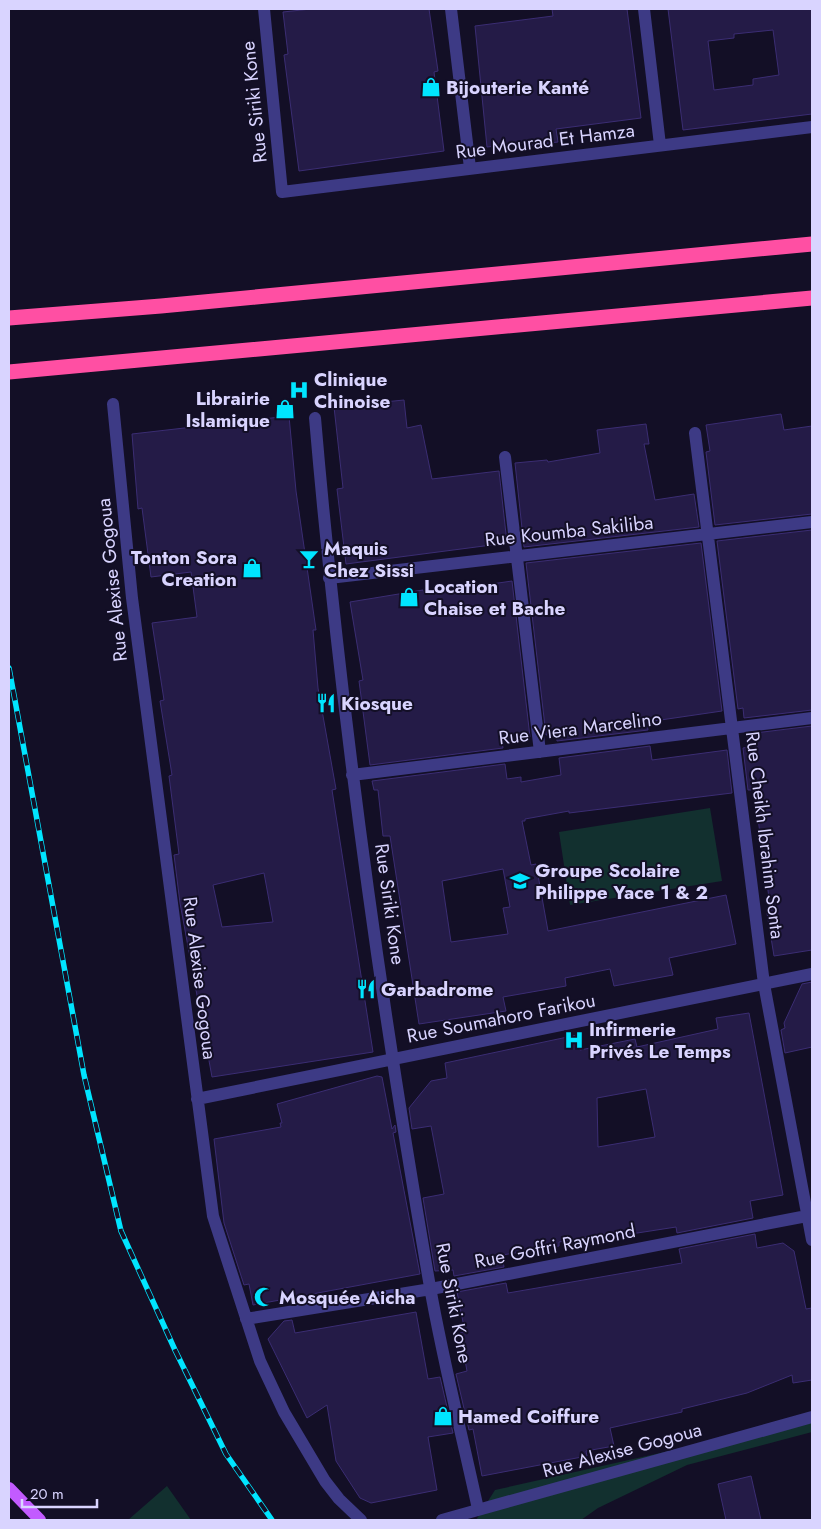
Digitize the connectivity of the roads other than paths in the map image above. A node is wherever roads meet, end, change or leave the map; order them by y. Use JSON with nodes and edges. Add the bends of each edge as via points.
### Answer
{"nodes":[{"id":1,"x":264,"y":9,"type":"edge"},
{"id":2,"x":451,"y":9,"type":"edge"},
{"id":3,"x":644,"y":9,"type":"edge"},
{"id":4,"x":812,"y":127,"type":"edge"},
{"id":5,"x":660,"y":146,"type":"junction"},
{"id":6,"x":470,"y":168,"type":"junction"},
{"id":7,"x":282,"y":192,"type":"joint"},
{"id":8,"x":812,"y":244,"type":"edge"},
{"id":9,"x":812,"y":298,"type":"edge"},
{"id":10,"x":9,"y":318,"type":"edge"},
{"id":11,"x":9,"y":372,"type":"edge"},
{"id":12,"x":113,"y":404,"type":"dead end"},
{"id":13,"x":315,"y":418,"type":"dead end"},
{"id":14,"x":695,"y":433,"type":"dead end"},
{"id":15,"x":505,"y":457,"type":"dead end"},
{"id":16,"x":812,"y":522,"type":"edge"},
{"id":17,"x":706,"y":535,"type":"junction"},
{"id":18,"x":516,"y":555,"type":"junction"},
{"id":19,"x":329,"y":578,"type":"junction"},
{"id":20,"x":812,"y":718,"type":"edge"},
{"id":21,"x":733,"y":729,"type":"junction"},
{"id":22,"x":540,"y":752,"type":"junction"},
{"id":23,"x":352,"y":775,"type":"junction"},
{"id":24,"x":812,"y":974,"type":"edge"},
{"id":25,"x":764,"y":984,"type":"junction"},
{"id":26,"x":394,"y":1058,"type":"junction"},
{"id":27,"x":197,"y":1099,"type":"junction"},
{"id":28,"x":810,"y":1216,"type":"edge"},
{"id":29,"x":812,"y":1240,"type":"edge"},
{"id":30,"x":431,"y":1289,"type":"junction"},
{"id":31,"x":246,"y":1319,"type":"junction"},
{"id":32,"x":812,"y":1416,"type":"edge"},
{"id":33,"x":9,"y":1488,"type":"edge"},
{"id":34,"x":478,"y":1509,"type":"junction"},
{"id":35,"x":40,"y":1520,"type":"edge"},
{"id":36,"x":361,"y":1520,"type":"edge"},
{"id":37,"x":442,"y":1520,"type":"edge"}],
"edges":[{"from":1,"to":7,"type":"street","name":"Rue Siriki Kone"},
{"from":2,"to":6,"type":"street"},
{"from":3,"to":5,"type":"street"},
{"from":4,"to":5,"type":"street","name":"Rue Mourad Et Hamza"},
{"from":5,"to":6,"type":"street","name":"Rue Mourad Et Hamza"},
{"from":6,"to":7,"type":"street","name":"Rue Mourad Et Hamza"},
{"from":8,"to":10,"type":"highway"},
{"from":9,"to":11,"type":"highway"},
{"from":12,"to":27,"type":"street","name":"Rue Alexise Gogoua","via":[[132,598]]},
{"from":13,"to":19,"type":"street","name":"Rue Siriki Kone"},
{"from":14,"to":17,"type":"street","name":"Rue Cheikh Ibrahim Sonta"},
{"from":15,"to":18,"type":"street"},
{"from":16,"to":17,"type":"street","name":"Rue Koumba Sakiliba"},
{"from":17,"to":18,"type":"street","name":"Rue Koumba Sakiliba"},
{"from":17,"to":21,"type":"street","name":"Rue Cheikh Ibrahim Sonta"},
{"from":18,"to":19,"type":"street","name":"Rue Koumba Sakiliba"},
{"from":18,"to":22,"type":"street"},
{"from":19,"to":23,"type":"street","name":"Rue Siriki Kone"},
{"from":20,"to":21,"type":"street","name":"Rue Viera Marcelino"},
{"from":21,"to":22,"type":"street","name":"Rue Viera Marcelino"},
{"from":21,"to":25,"type":"street","name":"Rue Cheikh Ibrahim Sonta"},
{"from":22,"to":23,"type":"street","name":"Rue Viera Marcelino"},
{"from":23,"to":26,"type":"street","name":"Rue Siriki Kone"},
{"from":24,"to":25,"type":"street","name":"Rue Soumahoro Farikou"},
{"from":25,"to":26,"type":"street","name":"Rue Soumahoro Farikou"},
{"from":25,"to":28,"type":"street","name":"Rue Cheikh Ibrahim Sonta"},
{"from":26,"to":27,"type":"street","name":"Rue Soumahoro Farikou"},
{"from":26,"to":30,"type":"street","name":"Rue Siriki Kone"},
{"from":27,"to":31,"type":"street","name":"Rue Alexise Gogoua","via":[[214,1216]]},
{"from":28,"to":29,"type":"street","name":"Rue Cheikh Ibrahim Sonta"},
{"from":28,"to":30,"type":"street","name":"Rue Goffri Raymond"},
{"from":30,"to":31,"type":"street","name":"Rue Goffri Raymond"},
{"from":30,"to":34,"type":"street","name":"Rue Siriki Kone"},
{"from":31,"to":36,"type":"street","name":"Rue Alexise Gogoua","via":[[260,1361],[293,1430],[325,1481]]},
{"from":32,"to":34,"type":"street","name":"Rue Alexise Gogoua"},
{"from":33,"to":35,"type":"main road"},
{"from":34,"to":37,"type":"street","name":"Rue Alexise Gogoua"}]}
